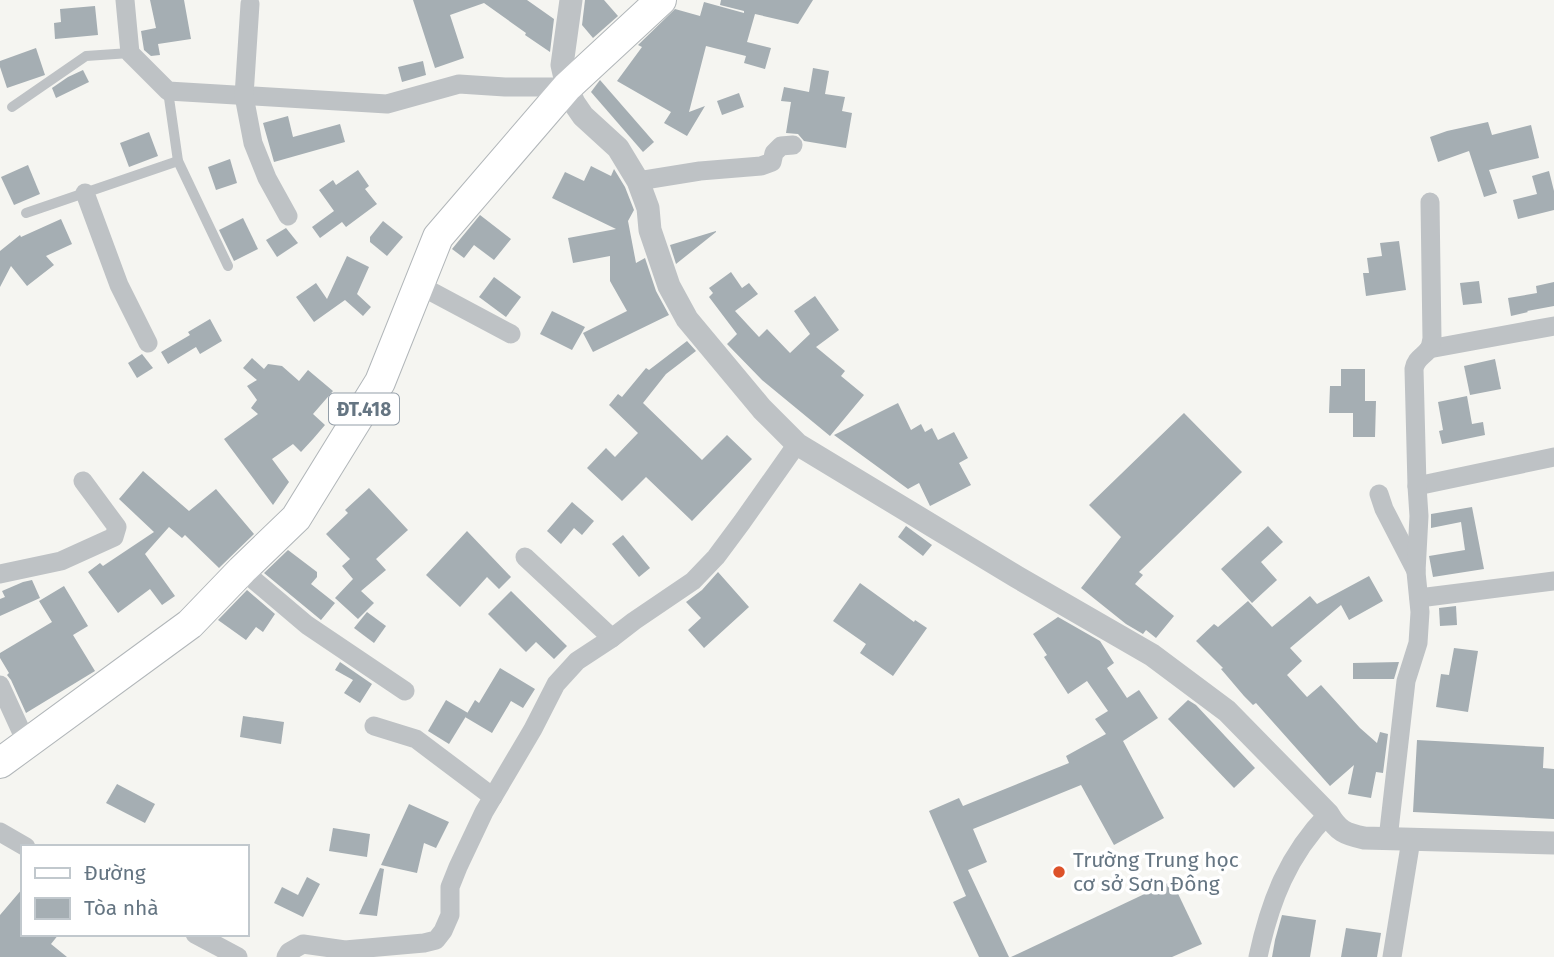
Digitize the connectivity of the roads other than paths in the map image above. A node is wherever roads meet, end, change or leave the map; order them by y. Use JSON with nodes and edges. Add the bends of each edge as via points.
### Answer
{"nodes":[{"id":1,"x":125,"y":0,"type":"edge"},
{"id":2,"x":571,"y":0,"type":"edge"},
{"id":3,"x":662,"y":0,"type":"edge"},
{"id":4,"x":250,"y":4,"type":"dead end"},
{"id":5,"x":130,"y":53,"type":"junction"},
{"id":6,"x":567,"y":87,"type":"junction"},
{"id":7,"x":168,"y":91,"type":"junction"},
{"id":8,"x":244,"y":96,"type":"junction"},
{"id":9,"x":12,"y":107,"type":"dead end"},
{"id":10,"x":793,"y":145,"type":"dead end"},
{"id":11,"x":177,"y":161,"type":"junction"},
{"id":12,"x":638,"y":181,"type":"junction"},
{"id":13,"x":85,"y":192,"type":"junction"},
{"id":14,"x":1430,"y":202,"type":"dead end"},
{"id":15,"x":26,"y":213,"type":"dead end"},
{"id":16,"x":288,"y":216,"type":"dead end"},
{"id":17,"x":228,"y":266,"type":"dead end"},
{"id":18,"x":419,"y":285,"type":"junction"},
{"id":19,"x":1554,"y":326,"type":"edge"},
{"id":20,"x":510,"y":334,"type":"dead end"},
{"id":21,"x":148,"y":343,"type":"dead end"},
{"id":22,"x":1429,"y":349,"type":"junction"},
{"id":23,"x":797,"y":444,"type":"junction"},
{"id":24,"x":1554,"y":457,"type":"edge"},
{"id":25,"x":83,"y":481,"type":"dead end"},
{"id":26,"x":1417,"y":486,"type":"junction"},
{"id":27,"x":1379,"y":494,"type":"dead end"},
{"id":28,"x":525,"y":557,"type":"dead end"},
{"id":29,"x":242,"y":570,"type":"junction"},
{"id":30,"x":1416,"y":572,"type":"junction"},
{"id":31,"x":0,"y":574,"type":"edge"},
{"id":32,"x":1554,"y":580,"type":"edge"},
{"id":33,"x":1419,"y":598,"type":"junction"},
{"id":34,"x":612,"y":638,"type":"junction"},
{"id":35,"x":0,"y":685,"type":"edge"},
{"id":36,"x":405,"y":691,"type":"dead end"},
{"id":37,"x":374,"y":726,"type":"dead end"},
{"id":38,"x":27,"y":744,"type":"junction"},
{"id":39,"x":0,"y":763,"type":"edge"},
{"id":40,"x":493,"y":797,"type":"junction"},
{"id":41,"x":1328,"y":814,"type":"junction"},
{"id":42,"x":0,"y":832,"type":"edge"},
{"id":43,"x":1388,"y":839,"type":"junction"},
{"id":44,"x":1411,"y":840,"type":"junction"},
{"id":45,"x":1554,"y":844,"type":"edge"},
{"id":46,"x":23,"y":845,"type":"edge"},
{"id":47,"x":199,"y":936,"type":"edge"},
{"id":48,"x":238,"y":957,"type":"edge"},
{"id":49,"x":286,"y":957,"type":"edge"},
{"id":50,"x":1258,"y":957,"type":"edge"},
{"id":51,"x":1392,"y":957,"type":"edge"}],
"edges":[{"from":1,"to":5,"type":"street"},
{"from":2,"to":6,"type":"street","via":[[562,65]]},
{"from":3,"to":6,"type":"main road","number":"ĐT.418"},
{"from":4,"to":8,"type":"street"},
{"from":5,"to":7,"type":"street"},
{"from":5,"to":9,"type":"lane","via":[[86,56]]},
{"from":6,"to":8,"type":"street","via":[[459,84],[387,104]]},
{"from":6,"to":12,"type":"street","via":[[583,116],[618,148]]},
{"from":6,"to":18,"type":"main road","number":"ĐT.418","via":[[438,237]]},
{"from":7,"to":8,"type":"street"},
{"from":7,"to":11,"type":"lane"},
{"from":8,"to":16,"type":"street","via":[[253,143]]},
{"from":10,"to":12,"type":"street","via":[[781,146],[772,162],[761,166]]},
{"from":11,"to":13,"type":"lane"},
{"from":11,"to":17,"type":"lane"},
{"from":12,"to":23,"type":"street","via":[[669,286],[687,319]]},
{"from":13,"to":15,"type":"lane"},
{"from":13,"to":21,"type":"street","via":[[118,285]]},
{"from":14,"to":22,"type":"street"},
{"from":18,"to":20,"type":"street"},
{"from":18,"to":29,"type":"main road","number":"ĐT.418","via":[[380,382],[296,518]]},
{"from":19,"to":22,"type":"street"},
{"from":22,"to":26,"type":"street","via":[[1414,369]]},
{"from":23,"to":34,"type":"street","via":[[716,557],[693,581]]},
{"from":23,"to":41,"type":"street","via":[[1152,655],[1227,711]]},
{"from":24,"to":26,"type":"street"},
{"from":25,"to":31,"type":"street","via":[[117,527],[114,537],[61,561]]},
{"from":26,"to":30,"type":"street"},
{"from":27,"to":30,"type":"street"},
{"from":28,"to":34,"type":"street"},
{"from":29,"to":36,"type":"street","via":[[307,625]]},
{"from":29,"to":38,"type":"main road","number":"ĐT.418","via":[[190,624]]},
{"from":30,"to":33,"type":"street"},
{"from":32,"to":33,"type":"street"},
{"from":33,"to":43,"type":"street","via":[[1418,643],[1406,681]]},
{"from":34,"to":40,"type":"street","via":[[577,661],[556,684]]},
{"from":35,"to":38,"type":"street"},
{"from":37,"to":40,"type":"street","via":[[416,739]]},
{"from":38,"to":39,"type":"main road","number":"ĐT.418"},
{"from":40,"to":49,"type":"street","via":[[450,887],[450,915],[436,940],[345,950],[303,944]]},
{"from":41,"to":43,"type":"street","via":[[1336,827],[1350,835]]},
{"from":41,"to":50,"type":"street","via":[[1287,868]]},
{"from":42,"to":46,"type":"street"},
{"from":43,"to":44,"type":"street"},
{"from":44,"to":45,"type":"street"},
{"from":44,"to":51,"type":"street"},
{"from":47,"to":48,"type":"street"}]}
